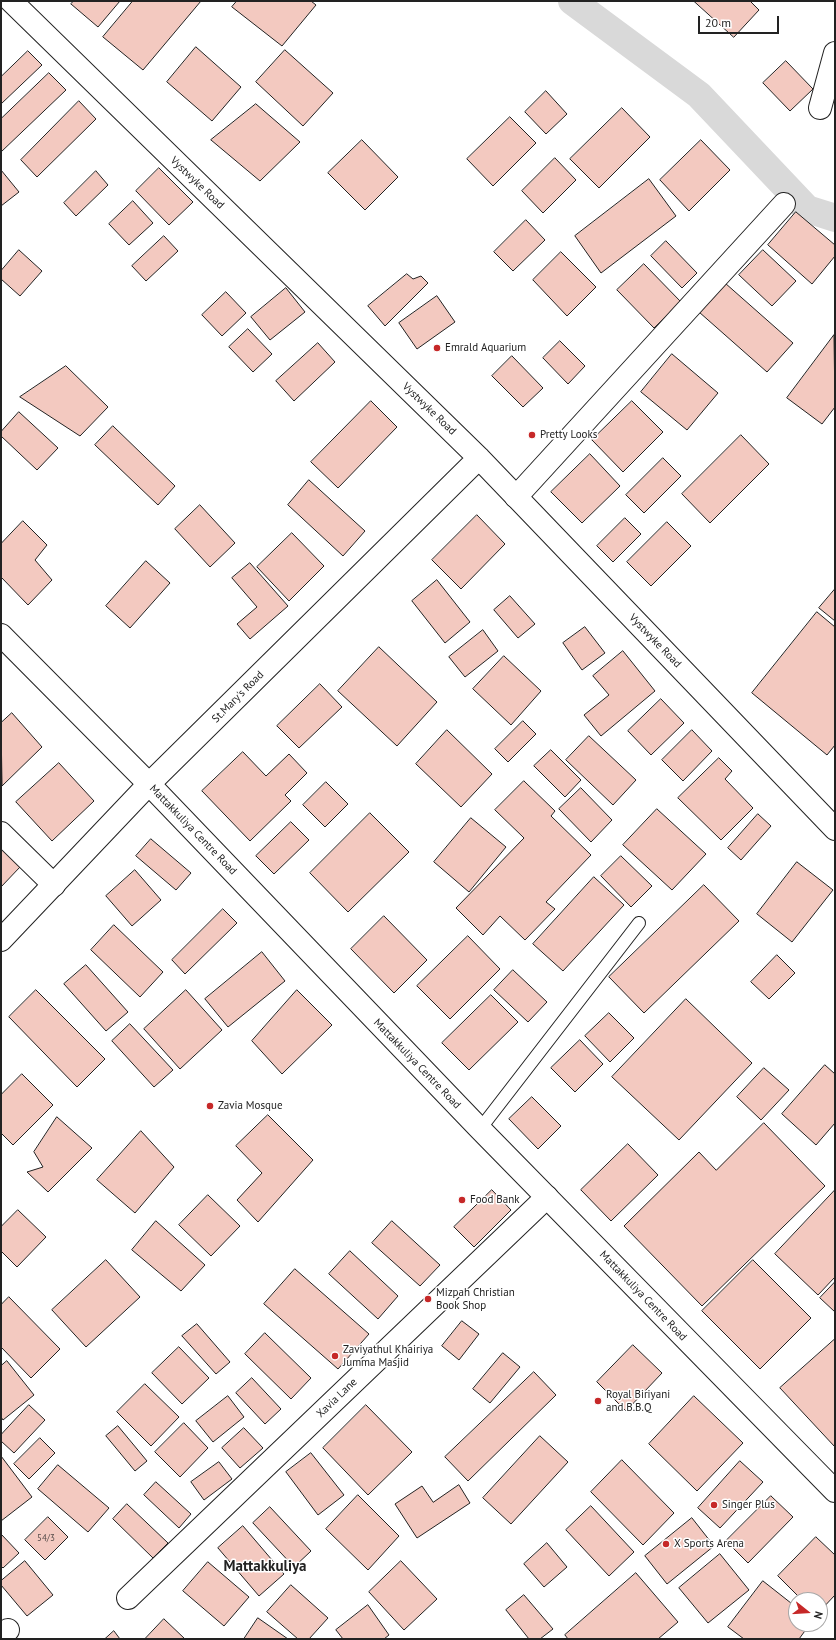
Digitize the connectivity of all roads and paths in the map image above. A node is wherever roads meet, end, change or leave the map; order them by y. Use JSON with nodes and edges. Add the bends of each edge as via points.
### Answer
{"nodes":[{"id":1,"x":11,"y":1,"type":"edge"},
{"id":2,"x":835,"y":54,"type":"edge"},
{"id":3,"x":820,"y":108,"type":"dead end"},
{"id":4,"x":784,"y":204,"type":"dead end"},
{"id":5,"x":479,"y":458,"type":"junction"},
{"id":6,"x":516,"y":497,"type":"junction"},
{"id":7,"x":1,"y":635,"type":"edge"},
{"id":8,"x":149,"y":784,"type":"junction"},
{"id":9,"x":835,"y":829,"type":"edge"},
{"id":10,"x":1,"y":834,"type":"edge"},
{"id":11,"x":54,"y":885,"type":"junction"},
{"id":12,"x":639,"y":923,"type":"dead end"},
{"id":13,"x":1,"y":940,"type":"edge"},
{"id":14,"x":480,"y":1129,"type":"junction"},
{"id":15,"x":547,"y":1197,"type":"junction"},
{"id":16,"x":835,"y":1491,"type":"edge"},
{"id":17,"x":128,"y":1598,"type":"dead end"}],
"edges":[{"from":1,"to":5,"type":"street","name":"Vystwyke Road"},
{"from":2,"to":3,"type":"street"},
{"from":4,"to":6,"type":"street"},
{"from":5,"to":6,"type":"street","name":"Vystwyke Road"},
{"from":5,"to":8,"type":"street","name":"St.Mary's Road"},
{"from":6,"to":9,"type":"street","name":"Vystwyke Road"},
{"from":7,"to":8,"type":"street","name":"Mattakkuliya Centre Road"},
{"from":8,"to":11,"type":"street","name":"St.Mary's Road"},
{"from":8,"to":14,"type":"street","name":"Mattakkuliya Centre Road"},
{"from":10,"to":11,"type":"street"},
{"from":11,"to":13,"type":"street","name":"St.Mary's Road"},
{"from":12,"to":14,"type":"lane"},
{"from":14,"to":15,"type":"street","name":"Mattakkuliya Centre Road"},
{"from":15,"to":16,"type":"street","name":"Mattakkuliya Centre Road"},
{"from":15,"to":17,"type":"street","name":"Xavia Lane"}]}
